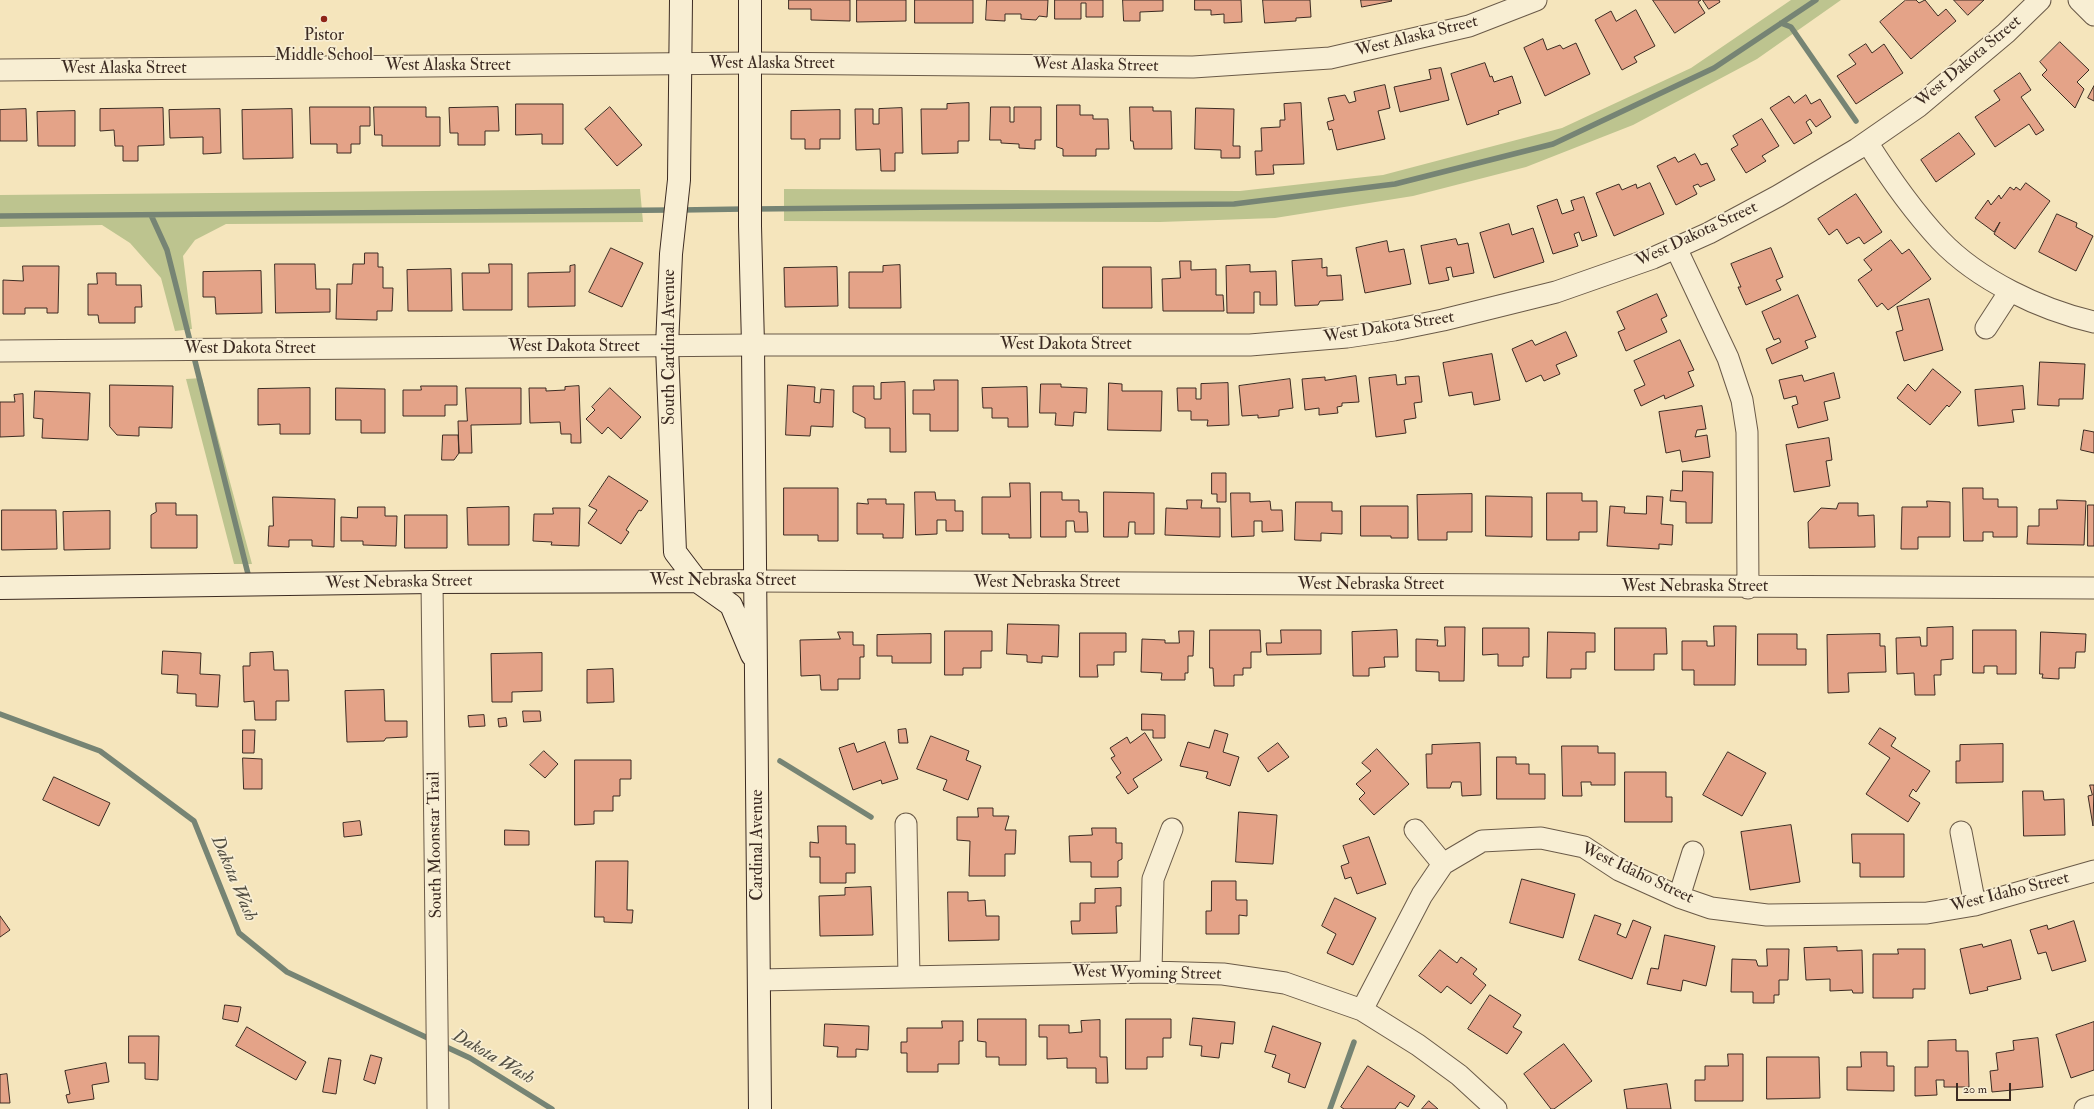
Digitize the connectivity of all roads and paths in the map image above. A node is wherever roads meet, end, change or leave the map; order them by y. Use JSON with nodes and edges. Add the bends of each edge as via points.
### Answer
{"nodes":[{"id":1,"x":681,"y":0,"type":"edge"},
{"id":2,"x":750,"y":0,"type":"edge"},
{"id":3,"x":1536,"y":0,"type":"edge"},
{"id":4,"x":2040,"y":0,"type":"edge"},
{"id":5,"x":2079,"y":0,"type":"edge"},
{"id":6,"x":2094,"y":14,"type":"edge"},
{"id":7,"x":751,"y":63,"type":"junction"},
{"id":8,"x":680,"y":64,"type":"junction"},
{"id":9,"x":0,"y":70,"type":"edge"},
{"id":10,"x":1867,"y":142,"type":"junction"},
{"id":11,"x":1676,"y":248,"type":"junction"},
{"id":12,"x":2010,"y":291,"type":"junction"},
{"id":13,"x":2094,"y":322,"type":"edge"},
{"id":14,"x":1986,"y":328,"type":"dead end"},
{"id":15,"x":753,"y":345,"type":"junction"},
{"id":16,"x":667,"y":346,"type":"junction"},
{"id":17,"x":0,"y":351,"type":"edge"},
{"id":18,"x":697,"y":581,"type":"junction"},
{"id":19,"x":755,"y":581,"type":"junction"},
{"id":20,"x":432,"y":582,"type":"junction"},
{"id":21,"x":0,"y":588,"type":"edge"},
{"id":22,"x":1748,"y":588,"type":"junction"},
{"id":23,"x":2094,"y":588,"type":"edge"},
{"id":24,"x":756,"y":664,"type":"junction"},
{"id":25,"x":906,"y":824,"type":"dead end"},
{"id":26,"x":1172,"y":829,"type":"dead end"},
{"id":27,"x":1415,"y":830,"type":"dead end"},
{"id":28,"x":1961,"y":832,"type":"dead end"},
{"id":29,"x":1693,"y":852,"type":"dead end"},
{"id":30,"x":1443,"y":864,"type":"junction"},
{"id":31,"x":2094,"y":871,"type":"edge"},
{"id":32,"x":1679,"y":897,"type":"junction"},
{"id":33,"x":1975,"y":905,"type":"junction"},
{"id":34,"x":1150,"y":972,"type":"junction"},
{"id":35,"x":909,"y":977,"type":"junction"},
{"id":36,"x":759,"y":980,"type":"junction"},
{"id":37,"x":1362,"y":1010,"type":"junction"},
{"id":38,"x":2094,"y":1106,"type":"edge"},
{"id":39,"x":438,"y":1109,"type":"edge"},
{"id":40,"x":760,"y":1109,"type":"edge"},
{"id":41,"x":1496,"y":1109,"type":"edge"},
{"id":42,"x":2085,"y":1109,"type":"edge"}],
"edges":[{"from":1,"to":8,"type":"main road","name":"South Cardinal Avenue"},
{"from":2,"to":7,"type":"main road"},
{"from":3,"to":7,"type":"street","name":"West Alaska Street","via":[[1469,26],[1330,58],[1192,67]]},
{"from":4,"to":10,"type":"street","name":"West Dakota Street","via":[[2006,33],[1918,106]]},
{"from":5,"to":6,"type":"street"},
{"from":7,"to":8,"type":"street","name":"West Alaska Street"},
{"from":7,"to":15,"type":"main road","via":[[750,226]]},
{"from":8,"to":9,"type":"street","name":"West Alaska Street"},
{"from":8,"to":16,"type":"main road","name":"South Cardinal Avenue","via":[[679,180],[671,254]]},
{"from":10,"to":11,"type":"street","name":"West Dakota Street","via":[[1778,196]]},
{"from":10,"to":12,"type":"street","via":[[1898,191],[1940,241],[1975,270]]},
{"from":11,"to":15,"type":"street","name":"West Dakota Street","via":[[1556,292],[1442,320],[1347,337],[1250,346]]},
{"from":11,"to":22,"type":"street","via":[[1728,358],[1742,400],[1747,432]]},
{"from":12,"to":13,"type":"street","via":[[2072,317]]},
{"from":12,"to":14,"type":"street"},
{"from":15,"to":16,"type":"street","name":"West Dakota Street"},
{"from":15,"to":19,"type":"main road"},
{"from":16,"to":17,"type":"street","name":"West Dakota Street"},
{"from":16,"to":18,"type":"main road","name":"South Cardinal Avenue","via":[[675,552]]},
{"from":18,"to":19,"type":"main road","name":"West Nebraska Street"},
{"from":18,"to":20,"type":"main road","name":"West Nebraska Street"},
{"from":18,"to":24,"type":"main road","name":"South Cardinal Avenue","via":[[731,605]]},
{"from":19,"to":22,"type":"street","name":"West Nebraska Street"},
{"from":19,"to":24,"type":"main road","name":"Cardinal Avenue"},
{"from":20,"to":21,"type":"main road","name":"West Nebraska Street"},
{"from":20,"to":39,"type":"street","name":"South Moonstar Trail"},
{"from":22,"to":23,"type":"street","name":"West Nebraska Street"},
{"from":24,"to":36,"type":"main road","name":"Cardinal Avenue"},
{"from":25,"to":35,"type":"street"},
{"from":26,"to":34,"type":"street","via":[[1153,879]]},
{"from":27,"to":30,"type":"street"},
{"from":28,"to":33,"type":"street"},
{"from":29,"to":32,"type":"street"},
{"from":30,"to":32,"type":"street","name":"West Idaho Street","via":[[1482,841],[1541,838],[1584,847],[1620,870]]},
{"from":30,"to":37,"type":"street","name":"West Idaho Street","via":[[1422,896]]},
{"from":31,"to":33,"type":"street","name":"West Idaho Street"},
{"from":32,"to":33,"type":"street","name":"West Idaho Street","via":[[1711,908],[1767,914],[1927,913]]},
{"from":34,"to":35,"type":"street","name":"West Wyoming Street"},
{"from":34,"to":37,"type":"street","name":"West Wyoming Street","via":[[1223,974],[1285,983]]},
{"from":35,"to":36,"type":"street","name":"West Wyoming Street"},
{"from":36,"to":40,"type":"main road","name":"Cardinal Avenue"},
{"from":37,"to":41,"type":"street","name":"West Wyoming Street","via":[[1418,1045],[1459,1075]]},
{"from":38,"to":42,"type":"street"}]}
